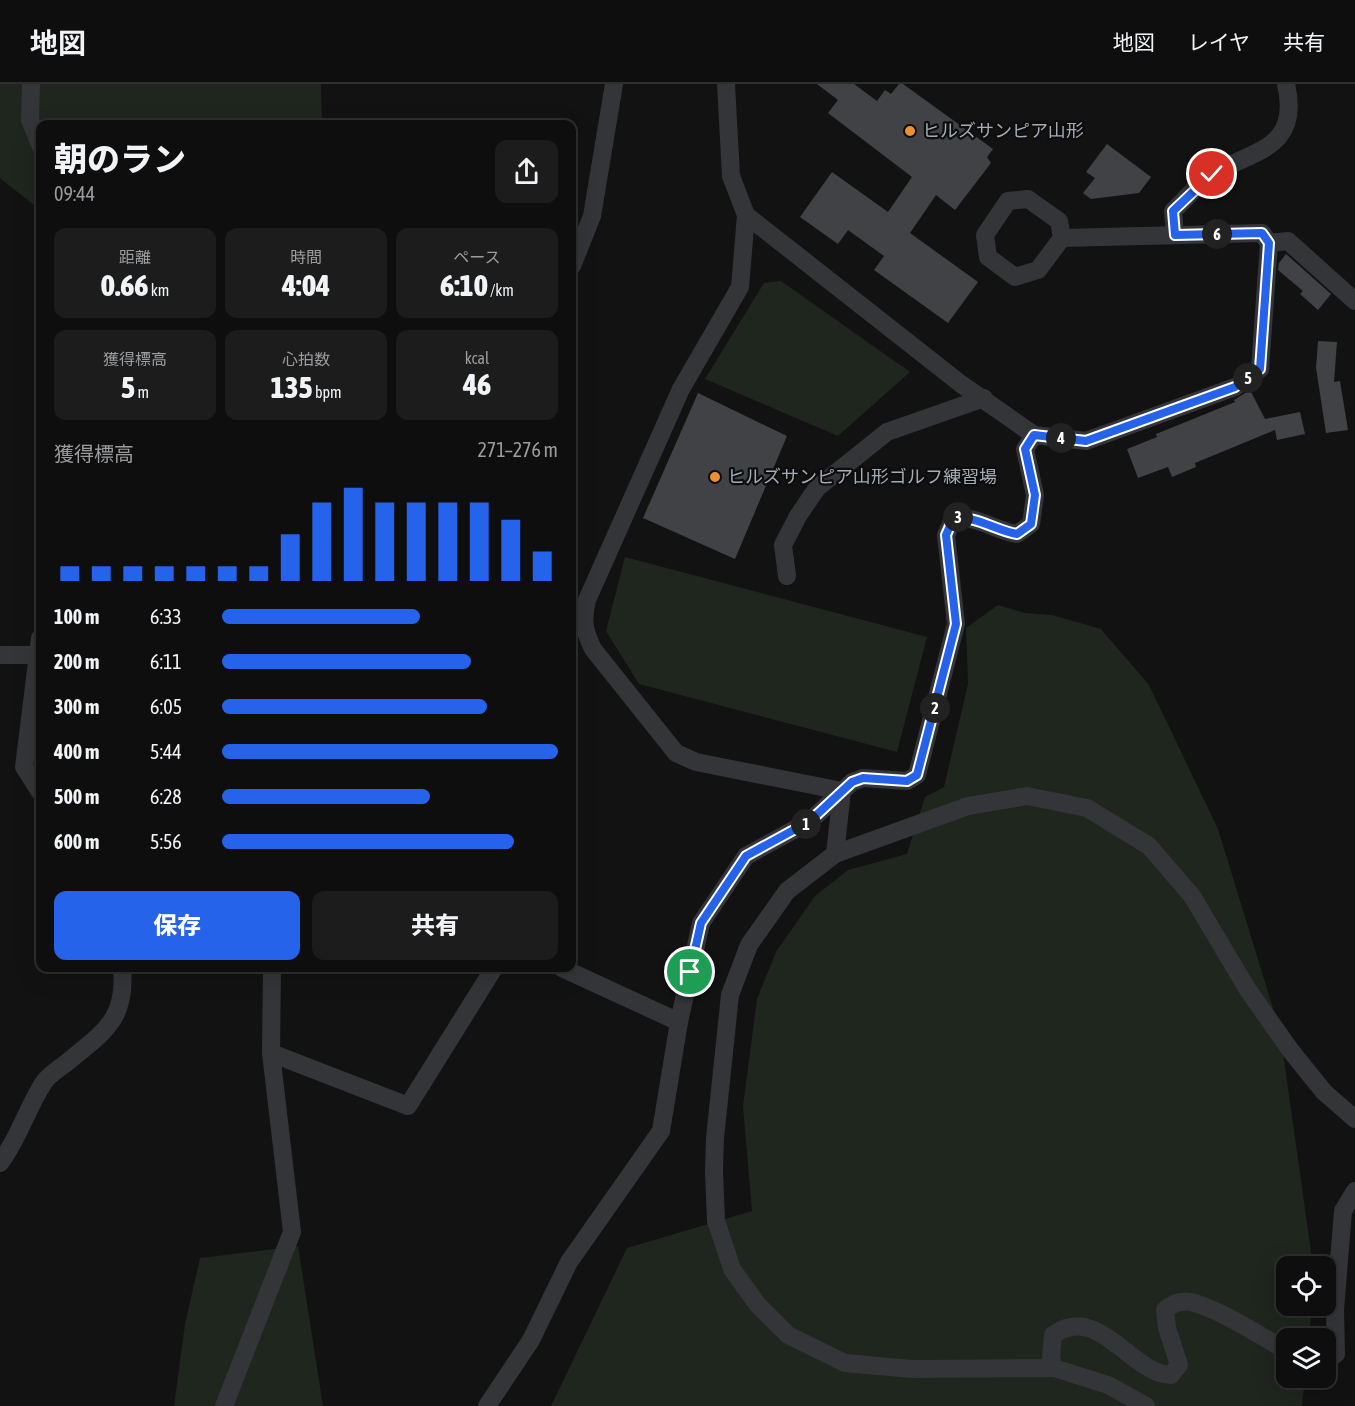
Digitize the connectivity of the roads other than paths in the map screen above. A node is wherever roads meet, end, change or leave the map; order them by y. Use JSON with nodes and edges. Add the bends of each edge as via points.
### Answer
{"nodes":[{"id":1,"x":32,"y":84,"type":"edge"},
{"id":2,"x":614,"y":84,"type":"edge"},
{"id":3,"x":726,"y":84,"type":"edge"},
{"id":4,"x":1286,"y":84,"type":"edge"},
{"id":5,"x":36,"y":135,"type":"edge"},
{"id":6,"x":746,"y":215,"type":"junction"},
{"id":7,"x":1175,"y":235,"type":"junction"},
{"id":8,"x":1062,"y":238,"type":"junction"},
{"id":9,"x":1269,"y":243,"type":"junction"},
{"id":10,"x":576,"y":256,"type":"edge"},
{"id":11,"x":1355,"y":301,"type":"edge"},
{"id":12,"x":984,"y":398,"type":"junction"},
{"id":13,"x":1034,"y":435,"type":"junction"},
{"id":14,"x":787,"y":576,"type":"dead end"},
{"id":15,"x":36,"y":647,"type":"edge"},
{"id":16,"x":0,"y":655,"type":"edge"},
{"id":17,"x":36,"y":664,"type":"edge"},
{"id":18,"x":36,"y":786,"type":"edge"},
{"id":19,"x":842,"y":791,"type":"junction"},
{"id":20,"x":835,"y":854,"type":"junction"},
{"id":21,"x":122,"y":972,"type":"edge"},
{"id":22,"x":272,"y":972,"type":"edge"},
{"id":23,"x":492,"y":972,"type":"edge"},
{"id":24,"x":571,"y":972,"type":"edge"},
{"id":25,"x":678,"y":1022,"type":"junction"},
{"id":26,"x":271,"y":1053,"type":"junction"},
{"id":27,"x":1355,"y":1119,"type":"edge"},
{"id":28,"x":0,"y":1163,"type":"edge"},
{"id":29,"x":1355,"y":1191,"type":"edge"},
{"id":30,"x":1335,"y":1328,"type":"edge"},
{"id":31,"x":1276,"y":1345,"type":"edge"},
{"id":32,"x":1054,"y":1368,"type":"junction"},
{"id":33,"x":224,"y":1406,"type":"edge"},
{"id":34,"x":487,"y":1406,"type":"edge"},
{"id":35,"x":1146,"y":1406,"type":"edge"}],
"edges":[{"from":1,"to":5,"type":"street","via":[[30,120]]},
{"from":2,"to":10,"type":"street","via":[[592,216]]},
{"from":3,"to":6,"type":"street","via":[[731,176]]},
{"from":4,"to":7,"type":"street","via":[[1288,109],[1284,129],[1270,147],[1212,174],[1173,211]]},
{"from":6,"to":12,"type":"street"},
{"from":6,"to":19,"type":"street","via":[[740,287],[663,426],[587,600],[584,630],[593,649],[676,753],[696,762]]},
{"from":7,"to":8,"type":"street"},
{"from":7,"to":9,"type":"street","via":[[1262,233]]},
{"from":8,"to":8,"type":"street","via":[[1038,270],[1015,277],[988,257],[985,235],[1008,201],[1028,200],[1059,221]]},
{"from":9,"to":11,"type":"street","via":[[1288,241]]},
{"from":9,"to":13,"type":"street","via":[[1260,369],[1235,387],[1086,441]]},
{"from":12,"to":13,"type":"street"},
{"from":12,"to":14,"type":"street","via":[[887,432],[817,488],[783,545]]},
{"from":13,"to":19,"type":"street","via":[[1025,449],[1035,495],[1031,524],[1017,534],[962,516],[953,519],[946,535],[956,624],[917,775],[907,781],[863,778]]},
{"from":15,"to":16,"type":"street"},
{"from":17,"to":18,"type":"street","via":[[24,767]]},
{"from":19,"to":20,"type":"street"},
{"from":19,"to":25,"type":"street","via":[[810,821],[746,856],[701,923]]},
{"from":20,"to":27,"type":"street","via":[[968,806],[1027,796],[1087,808],[1149,846],[1192,896],[1248,990],[1291,1051],[1324,1092]]},
{"from":20,"to":32,"type":"street","via":[[787,891],[749,945],[730,995],[714,1171],[716,1221],[732,1269],[757,1304],[788,1335],[845,1363],[912,1369]]},
{"from":21,"to":28,"type":"street","via":[[124,990],[118,1013],[45,1081],[14,1144]]},
{"from":22,"to":26,"type":"street"},
{"from":23,"to":26,"type":"street","via":[[408,1106]]},
{"from":24,"to":25,"type":"street"},
{"from":25,"to":34,"type":"street","via":[[661,1131],[569,1262],[531,1340]]},
{"from":26,"to":33,"type":"street","via":[[292,1232]]},
{"from":29,"to":30,"type":"street","via":[[1343,1211]]},
{"from":31,"to":32,"type":"street","via":[[1191,1302],[1173,1303],[1165,1310],[1179,1365],[1171,1375],[1158,1374],[1108,1337],[1085,1327],[1064,1327],[1053,1335]]},
{"from":32,"to":35,"type":"street","via":[[1108,1385]]}]}
